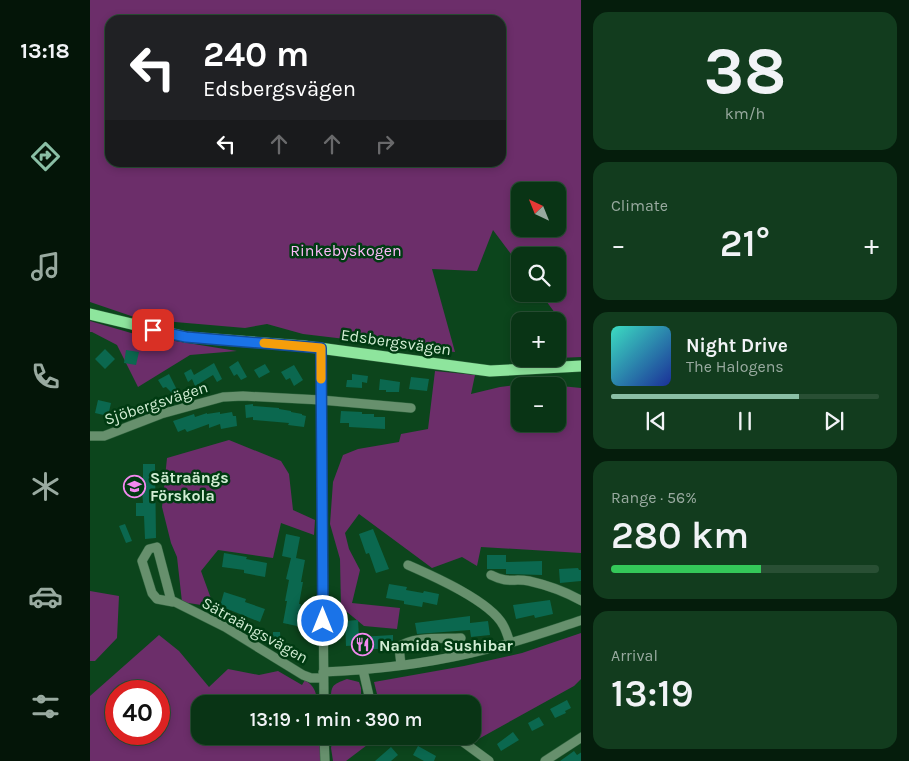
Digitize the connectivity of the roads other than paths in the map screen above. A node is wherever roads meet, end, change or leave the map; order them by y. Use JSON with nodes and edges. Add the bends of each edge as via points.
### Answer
{"nodes":[{"id":1,"x":90,"y":314,"type":"edge"},
{"id":2,"x":321,"y":348,"type":"junction"},
{"id":3,"x":581,"y":366,"type":"edge"},
{"id":4,"x":321,"y":400,"type":"junction"},
{"id":5,"x":411,"y":408,"type":"dead end"},
{"id":6,"x":90,"y":436,"type":"edge"},
{"id":7,"x":408,"y":565,"type":"dead end"},
{"id":8,"x":491,"y":575,"type":"dead end"},
{"id":9,"x":581,"y":600,"type":"edge"},
{"id":10,"x":174,"y":602,"type":"junction"},
{"id":11,"x":581,"y":620,"type":"edge"},
{"id":12,"x":460,"y":638,"type":"dead end"},
{"id":13,"x":510,"y":643,"type":"junction"},
{"id":14,"x":401,"y":664,"type":"junction"},
{"id":15,"x":363,"y":670,"type":"junction"},
{"id":16,"x":323,"y":675,"type":"junction"},
{"id":17,"x":324,"y":695,"type":"edge"},
{"id":18,"x":370,"y":695,"type":"edge"},
{"id":19,"x":581,"y":738,"type":"edge"},
{"id":20,"x":324,"y":745,"type":"edge"},
{"id":21,"x":467,"y":745,"type":"edge"},
{"id":22,"x":325,"y":761,"type":"edge"},
{"id":23,"x":489,"y":761,"type":"edge"},
{"id":24,"x":544,"y":761,"type":"edge"}],
"edges":[{"from":1,"to":2,"type":"main road","name":"Edsbergsvägen","via":[[186,337]]},
{"from":2,"to":3,"type":"main road","name":"Edsbergsvägen","via":[[490,371]]},
{"from":2,"to":4,"type":"street"},
{"from":4,"to":5,"type":"street","name":"Sjöbergsvägen"},
{"from":4,"to":6,"type":"street","name":"Sjöbergsvägen","via":[[223,397],[161,414],[104,436]]},
{"from":4,"to":16,"type":"street"},
{"from":7,"to":13,"type":"street","via":[[450,583],[486,607],[503,624]]},
{"from":8,"to":9,"type":"street","via":[[503,581],[528,581]]},
{"from":10,"to":10,"type":"street","name":"Sätraängsvägen","via":[[157,599],[152,592],[142,561],[148,549],[157,547],[170,600]]},
{"from":10,"to":16,"type":"street","name":"Sätraängsvägen","via":[[225,627],[303,675],[311,678]]},
{"from":11,"to":13,"type":"street","name":"Sätraängsvägen"},
{"from":12,"to":14,"type":"street","via":[[404,642],[399,647]]},
{"from":13,"to":14,"type":"street","name":"Sätraängsvägen"},
{"from":14,"to":15,"type":"street","name":"Sätraängsvägen"},
{"from":15,"to":16,"type":"street","name":"Sätraängsvägen"},
{"from":15,"to":18,"type":"street"},
{"from":16,"to":17,"type":"street"},
{"from":19,"to":24,"type":"street"},
{"from":20,"to":22,"type":"street"},
{"from":21,"to":23,"type":"street"}]}
